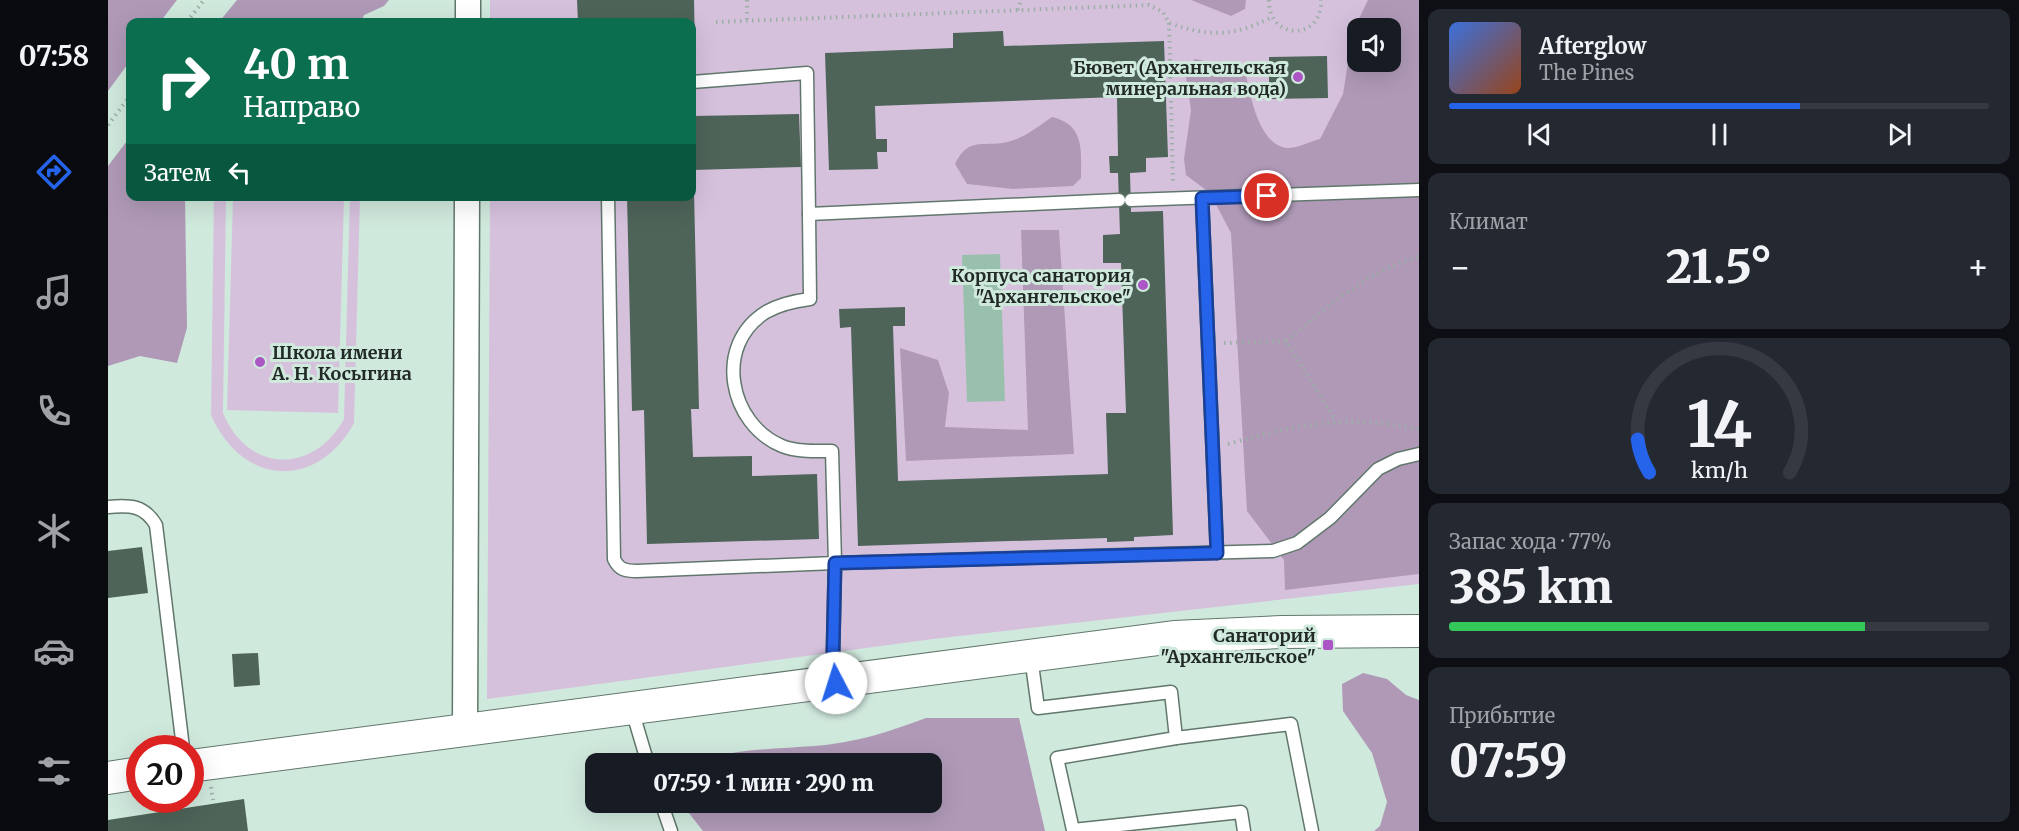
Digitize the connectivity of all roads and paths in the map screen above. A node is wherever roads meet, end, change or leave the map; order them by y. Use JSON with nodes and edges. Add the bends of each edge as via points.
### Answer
{"nodes":[{"id":1,"x":204,"y":0,"type":"edge"},
{"id":2,"x":468,"y":0,"type":"edge"},
{"id":3,"x":747,"y":0,"type":"edge"},
{"id":4,"x":1021,"y":0,"type":"edge"},
{"id":5,"x":1145,"y":0,"type":"edge"},
{"id":6,"x":1269,"y":0,"type":"edge"},
{"id":7,"x":1321,"y":0,"type":"edge"},
{"id":8,"x":1149,"y":5,"type":"junction"},
{"id":9,"x":1018,"y":10,"type":"junction"},
{"id":10,"x":1272,"y":17,"type":"junction"},
{"id":11,"x":190,"y":18,"type":"edge"},
{"id":12,"x":468,"y":18,"type":"edge"},
{"id":13,"x":747,"y":21,"type":"junction"},
{"id":14,"x":716,"y":22,"type":"dead end"},
{"id":15,"x":1169,"y":23,"type":"junction"},
{"id":16,"x":696,"y":81,"type":"edge"},
{"id":17,"x":126,"y":101,"type":"edge"},
{"id":18,"x":108,"y":124,"type":"edge"},
{"id":19,"x":1419,"y":190,"type":"edge"},
{"id":20,"x":1202,"y":198,"type":"junction"},
{"id":21,"x":1174,"y":200,"type":"junction"},
{"id":22,"x":467,"y":201,"type":"edge"},
{"id":23,"x":608,"y":201,"type":"edge"},
{"id":24,"x":809,"y":214,"type":"junction"},
{"id":25,"x":1419,"y":256,"type":"edge"},
{"id":26,"x":1286,"y":341,"type":"junction"},
{"id":27,"x":1209,"y":343,"type":"junction"},
{"id":28,"x":1336,"y":421,"type":"junction"},
{"id":29,"x":1419,"y":429,"type":"edge"},
{"id":30,"x":1213,"y":448,"type":"junction"},
{"id":31,"x":1419,"y":454,"type":"edge"},
{"id":32,"x":108,"y":507,"type":"edge"},
{"id":33,"x":1217,"y":553,"type":"junction"},
{"id":34,"x":835,"y":563,"type":"junction"},
{"id":35,"x":1419,"y":631,"type":"edge"},
{"id":36,"x":1031,"y":657,"type":"junction"},
{"id":37,"x":836,"y":683,"type":"junction"},
{"id":38,"x":632,"y":710,"type":"junction"},
{"id":39,"x":465,"y":731,"type":"junction"},
{"id":40,"x":181,"y":735,"type":"edge"},
{"id":41,"x":1176,"y":738,"type":"junction"},
{"id":42,"x":645,"y":753,"type":"edge"},
{"id":43,"x":204,"y":764,"type":"edge"},
{"id":44,"x":126,"y":775,"type":"edge"},
{"id":45,"x":108,"y":778,"type":"edge"},
{"id":46,"x":665,"y":813,"type":"edge"},
{"id":47,"x":671,"y":831,"type":"edge"},
{"id":48,"x":1244,"y":831,"type":"edge"},
{"id":49,"x":1312,"y":831,"type":"edge"}],
"edges":[{"from":1,"to":11,"type":"path"},
{"from":2,"to":12,"type":"street"},
{"from":3,"to":13,"type":"path"},
{"from":4,"to":9,"type":"path"},
{"from":5,"to":8,"type":"path"},
{"from":6,"to":10,"type":"path"},
{"from":7,"to":10,"type":"path","via":[[1318,17],[1299,31],[1283,28]]},
{"from":8,"to":9,"type":"path"},
{"from":8,"to":15,"type":"path","via":[[1163,12]]},
{"from":9,"to":13,"type":"path"},
{"from":10,"to":15,"type":"path","via":[[1248,29],[1211,34]]},
{"from":13,"to":14,"type":"path"},
{"from":15,"to":21,"type":"path"},
{"from":16,"to":24,"type":"lane","via":[[807,73]]},
{"from":17,"to":18,"type":"path"},
{"from":19,"to":20,"type":"lane"},
{"from":20,"to":21,"type":"lane"},
{"from":20,"to":27,"type":"lane"},
{"from":21,"to":24,"type":"lane"},
{"from":22,"to":39,"type":"street"},
{"from":23,"to":34,"type":"lane","via":[[617,566],[637,571]]},
{"from":24,"to":34,"type":"lane","via":[[810,299],[786,302],[756,321],[736,350],[733,374],[736,397],[746,419],[763,436],[784,447],[832,451]]},
{"from":25,"to":26,"type":"path","via":[[1346,291]]},
{"from":26,"to":27,"type":"path"},
{"from":26,"to":28,"type":"path"},
{"from":27,"to":30,"type":"lane"},
{"from":28,"to":29,"type":"path","via":[[1379,421]]},
{"from":28,"to":30,"type":"path","via":[[1284,429]]},
{"from":30,"to":33,"type":"lane"},
{"from":31,"to":33,"type":"lane","via":[[1378,469],[1330,518],[1298,543],[1273,551]]},
{"from":32,"to":40,"type":"lane","via":[[140,508],[156,525]]},
{"from":33,"to":34,"type":"lane"},
{"from":34,"to":37,"type":"lane"},
{"from":35,"to":36,"type":"street","via":[[1174,637]]},
{"from":36,"to":37,"type":"street"},
{"from":36,"to":41,"type":"lane","via":[[1038,708],[1171,692]]},
{"from":37,"to":38,"type":"street"},
{"from":38,"to":39,"type":"street"},
{"from":38,"to":42,"type":"lane"},
{"from":39,"to":43,"type":"street"},
{"from":41,"to":48,"type":"lane","via":[[1057,758],[1073,830],[1240,812]]},
{"from":41,"to":49,"type":"lane","via":[[1291,724]]},
{"from":44,"to":45,"type":"street"},
{"from":46,"to":47,"type":"lane"}]}
